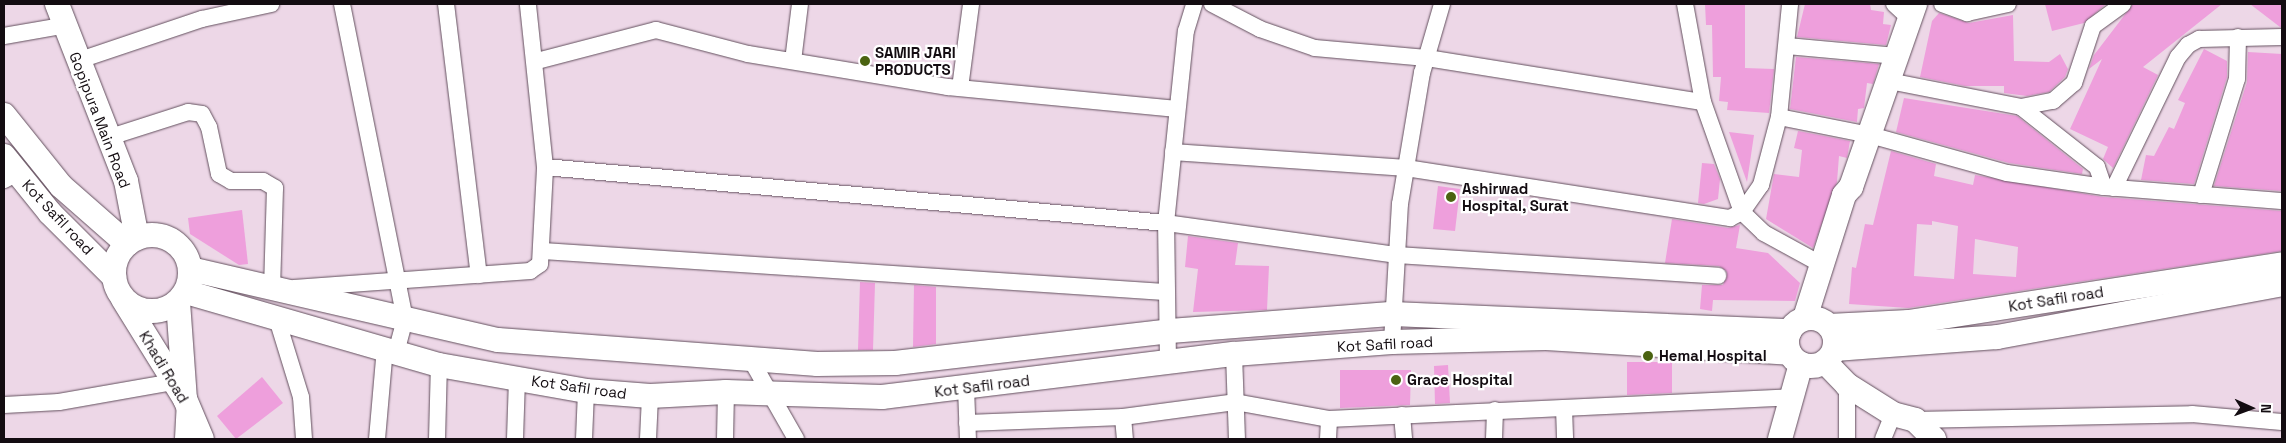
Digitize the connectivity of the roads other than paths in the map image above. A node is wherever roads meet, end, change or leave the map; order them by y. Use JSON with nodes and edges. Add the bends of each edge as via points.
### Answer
{"nodes":[{"id":1,"x":271,"y":4,"type":"edge"},
{"id":2,"x":342,"y":4,"type":"edge"},
{"id":3,"x":446,"y":4,"type":"edge"},
{"id":4,"x":528,"y":4,"type":"edge"},
{"id":5,"x":800,"y":4,"type":"edge"},
{"id":6,"x":971,"y":4,"type":"edge"},
{"id":7,"x":1194,"y":4,"type":"edge"},
{"id":8,"x":1212,"y":4,"type":"edge"},
{"id":9,"x":1440,"y":4,"type":"edge"},
{"id":10,"x":1685,"y":4,"type":"edge"},
{"id":11,"x":1790,"y":4,"type":"edge"},
{"id":12,"x":1942,"y":4,"type":"edge"},
{"id":13,"x":2008,"y":4,"type":"edge"},
{"id":14,"x":2123,"y":4,"type":"edge"},
{"id":15,"x":1906,"y":9,"type":"edge"},
{"id":16,"x":199,"y":11,"type":"edge"},
{"id":17,"x":59,"y":15,"type":"edge"},
{"id":18,"x":5,"y":31,"type":"edge"},
{"id":19,"x":2238,"y":37,"type":"junction"},
{"id":20,"x":2282,"y":37,"type":"edge"},
{"id":21,"x":1787,"y":46,"type":"junction"},
{"id":22,"x":1897,"y":56,"type":"junction"},
{"id":23,"x":1426,"y":58,"type":"junction"},
{"id":24,"x":78,"y":61,"type":"junction"},
{"id":25,"x":537,"y":61,"type":"junction"},
{"id":26,"x":793,"y":61,"type":"junction"},
{"id":27,"x":1889,"y":81,"type":"junction"},
{"id":28,"x":960,"y":88,"type":"junction"},
{"id":29,"x":1703,"y":102,"type":"junction"},
{"id":30,"x":2021,"y":107,"type":"junction"},
{"id":31,"x":1177,"y":109,"type":"junction"},
{"id":32,"x":4,"y":115,"type":"edge"},
{"id":33,"x":1779,"y":117,"type":"junction"},
{"id":34,"x":1870,"y":135,"type":"junction"},
{"id":35,"x":107,"y":138,"type":"junction"},
{"id":36,"x":1173,"y":152,"type":"junction"},
{"id":37,"x":544,"y":167,"type":"junction"},
{"id":38,"x":1406,"y":168,"type":"junction"},
{"id":39,"x":8,"y":170,"type":"edge"},
{"id":40,"x":1851,"y":187,"type":"junction"},
{"id":41,"x":2109,"y":188,"type":"junction"},
{"id":42,"x":2201,"y":195,"type":"junction"},
{"id":43,"x":2282,"y":201,"type":"edge"},
{"id":44,"x":1742,"y":212,"type":"junction"},
{"id":45,"x":1166,"y":223,"type":"junction"},
{"id":46,"x":132,"y":241,"type":"junction"},
{"id":47,"x":543,"y":251,"type":"junction"},
{"id":48,"x":1397,"y":255,"type":"junction"},
{"id":49,"x":2282,"y":264,"type":"edge"},
{"id":50,"x":1824,"y":266,"type":"junction"},
{"id":51,"x":190,"y":269,"type":"junction"},
{"id":52,"x":479,"y":275,"type":"junction"},
{"id":53,"x":1718,"y":276,"type":"dead end"},
{"id":54,"x":397,"y":279,"type":"junction"},
{"id":55,"x":2282,"y":284,"type":"edge"},
{"id":56,"x":118,"y":287,"type":"junction"},
{"id":57,"x":276,"y":288,"type":"junction"},
{"id":58,"x":1165,"y":292,"type":"junction"},
{"id":59,"x":182,"y":297,"type":"junction"},
{"id":60,"x":1393,"y":314,"type":"junction"},
{"id":61,"x":405,"y":318,"type":"junction"},
{"id":62,"x":277,"y":319,"type":"junction"},
{"id":63,"x":1170,"y":331,"type":"junction"},
{"id":64,"x":1806,"y":335,"type":"junction"},
{"id":65,"x":1392,"y":342,"type":"junction"},
{"id":66,"x":390,"y":350,"type":"junction"},
{"id":67,"x":1234,"y":354,"type":"junction"},
{"id":68,"x":1830,"y":355,"type":"junction"},
{"id":69,"x":751,"y":360,"type":"junction"},
{"id":70,"x":1168,"y":362,"type":"junction"},
{"id":71,"x":439,"y":365,"type":"junction"},
{"id":72,"x":517,"y":378,"type":"junction"},
{"id":73,"x":1847,"y":385,"type":"junction"},
{"id":74,"x":966,"y":388,"type":"junction"},
{"id":75,"x":179,"y":390,"type":"junction"},
{"id":76,"x":586,"y":391,"type":"junction"},
{"id":77,"x":726,"y":392,"type":"junction"},
{"id":78,"x":766,"y":393,"type":"junction"},
{"id":79,"x":650,"y":396,"type":"junction"},
{"id":80,"x":1792,"y":397,"type":"junction"},
{"id":81,"x":1235,"y":402,"type":"junction"},
{"id":82,"x":4,"y":405,"type":"edge"},
{"id":83,"x":1564,"y":408,"type":"junction"},
{"id":84,"x":1494,"y":410,"type":"junction"},
{"id":85,"x":1402,"y":415,"type":"junction"},
{"id":86,"x":1123,"y":417,"type":"junction"},
{"id":87,"x":1904,"y":417,"type":"junction"},
{"id":88,"x":1329,"y":419,"type":"junction"},
{"id":89,"x":2282,"y":422,"type":"edge"},
{"id":90,"x":968,"y":431,"type":"edge"},
{"id":91,"x":183,"y":439,"type":"edge"},
{"id":92,"x":202,"y":439,"type":"edge"},
{"id":93,"x":304,"y":439,"type":"edge"},
{"id":94,"x":377,"y":439,"type":"edge"},
{"id":95,"x":437,"y":439,"type":"edge"},
{"id":96,"x":515,"y":439,"type":"edge"},
{"id":97,"x":584,"y":439,"type":"edge"},
{"id":98,"x":648,"y":439,"type":"edge"},
{"id":99,"x":725,"y":439,"type":"edge"},
{"id":100,"x":796,"y":439,"type":"edge"},
{"id":101,"x":1125,"y":439,"type":"edge"},
{"id":102,"x":1237,"y":439,"type":"edge"},
{"id":103,"x":1328,"y":439,"type":"edge"},
{"id":104,"x":1404,"y":439,"type":"edge"},
{"id":105,"x":1494,"y":439,"type":"edge"},
{"id":106,"x":1565,"y":439,"type":"edge"},
{"id":107,"x":1780,"y":439,"type":"edge"},
{"id":108,"x":1847,"y":439,"type":"edge"},
{"id":109,"x":1883,"y":439,"type":"edge"},
{"id":110,"x":1934,"y":439,"type":"edge"}],
"edges":[{"from":1,"to":16,"type":"street"},
{"from":2,"to":54,"type":"street"},
{"from":3,"to":52,"type":"street"},
{"from":4,"to":25,"type":"street"},
{"from":5,"to":26,"type":"street"},
{"from":6,"to":28,"type":"street"},
{"from":7,"to":31,"type":"street","via":[[1186,31]]},
{"from":8,"to":23,"type":"street","via":[[1260,29],[1315,48]]},
{"from":9,"to":23,"type":"street"},
{"from":10,"to":29,"type":"street"},
{"from":11,"to":21,"type":"street"},
{"from":12,"to":13,"type":"street","via":[[1968,13]]},
{"from":14,"to":30,"type":"street","via":[[2093,26],[2074,83],[2053,101]]},
{"from":15,"to":22,"type":"main road"},
{"from":16,"to":24,"type":"street"},
{"from":17,"to":18,"type":"street"},
{"from":17,"to":24,"type":"main road","name":"Gopipura Main Road"},
{"from":19,"to":20,"type":"street"},
{"from":19,"to":41,"type":"street","via":[[2200,39],[2178,57]]},
{"from":19,"to":42,"type":"street","via":[[2237,79]]},
{"from":21,"to":22,"type":"street"},
{"from":21,"to":33,"type":"street"},
{"from":22,"to":27,"type":"main road"},
{"from":23,"to":29,"type":"street"},
{"from":23,"to":38,"type":"street"},
{"from":24,"to":35,"type":"main road","name":"Gopipura Main Road"},
{"from":25,"to":26,"type":"street","via":[[656,30]]},
{"from":25,"to":37,"type":"street"},
{"from":26,"to":28,"type":"street"},
{"from":27,"to":30,"type":"street"},
{"from":27,"to":34,"type":"main road"},
{"from":28,"to":31,"type":"street"},
{"from":29,"to":44,"type":"street"},
{"from":30,"to":41,"type":"street","via":[[2098,166]]},
{"from":31,"to":36,"type":"street"},
{"from":32,"to":46,"type":"main road","via":[[61,186]]},
{"from":33,"to":34,"type":"street"},
{"from":33,"to":44,"type":"street","via":[[1761,184]]},
{"from":34,"to":40,"type":"main road"},
{"from":34,"to":41,"type":"street","via":[[1943,159]]},
{"from":35,"to":46,"type":"main road","name":"Gopipura Main Road","via":[[126,181]]},
{"from":35,"to":57,"type":"street","via":[[188,112],[202,114],[209,127],[219,174],[231,181],[263,181],[274,188]]},
{"from":36,"to":38,"type":"street"},
{"from":36,"to":45,"type":"street"},
{"from":37,"to":45,"type":"street"},
{"from":37,"to":47,"type":"street"},
{"from":38,"to":44,"type":"street","via":[[1720,218]]},
{"from":38,"to":48,"type":"street"},
{"from":39,"to":56,"type":"main road","name":"Kot Safil road"},
{"from":40,"to":50,"type":"main road","via":[[1844,195]]},
{"from":40,"to":64,"type":"main road","via":[[1854,197]]},
{"from":41,"to":42,"type":"street"},
{"from":42,"to":43,"type":"street"},
{"from":44,"to":50,"type":"street","via":[[1764,233]]},
{"from":45,"to":48,"type":"street"},
{"from":45,"to":58,"type":"street"},
{"from":46,"to":51,"type":"main road","via":[[161,236],[172,240],[181,247]]},
{"from":46,"to":56,"type":"main road","via":[[119,253]]},
{"from":47,"to":52,"type":"street","via":[[540,264],[530,271]]},
{"from":47,"to":58,"type":"street"},
{"from":48,"to":53,"type":"street"},
{"from":48,"to":60,"type":"street"},
{"from":49,"to":64,"type":"main road","name":"Kot Safil road"},
{"from":50,"to":64,"type":"main road"},
{"from":51,"to":57,"type":"main road","name":"Kot Safil road"},
{"from":51,"to":59,"type":"main road"},
{"from":52,"to":54,"type":"street"},
{"from":54,"to":57,"type":"street"},
{"from":54,"to":61,"type":"street"},
{"from":55,"to":68,"type":"main road","name":"Kot Safil road","via":[[1997,337]]},
{"from":56,"to":59,"type":"main road","via":[[150,311]]},
{"from":56,"to":75,"type":"main road","name":"Khadi Road"},
{"from":57,"to":61,"type":"main road","name":"Kot Safil road"},
{"from":58,"to":63,"type":"street"},
{"from":59,"to":62,"type":"main road","name":"Kot Safil road"},
{"from":59,"to":75,"type":"main road"},
{"from":60,"to":63,"type":"main road","name":"Kot Safil road"},
{"from":60,"to":64,"type":"main road","name":"Kot Safil road"},
{"from":60,"to":65,"type":"street"},
{"from":61,"to":66,"type":"street"},
{"from":61,"to":69,"type":"main road","name":"Kot Safil road","via":[[525,343]]},
{"from":62,"to":66,"type":"main road","name":"Kot Safil road"},
{"from":62,"to":93,"type":"street","via":[[301,397]]},
{"from":63,"to":69,"type":"main road","name":"Kot Safil road","via":[[895,363]]},
{"from":63,"to":70,"type":"street"},
{"from":64,"to":65,"type":"main road","name":"Kot Safil road"},
{"from":64,"to":68,"type":"main road","name":"Kot Safil road"},
{"from":64,"to":68,"type":"main road"},
{"from":64,"to":80,"type":"main road"},
{"from":65,"to":67,"type":"main road","name":"Kot Safil road"},
{"from":66,"to":71,"type":"main road","name":"Kot Safil road"},
{"from":66,"to":94,"type":"street"},
{"from":67,"to":70,"type":"main road","name":"Kot Safil road"},
{"from":67,"to":81,"type":"street"},
{"from":68,"to":73,"type":"main road"},
{"from":69,"to":78,"type":"street"},
{"from":70,"to":74,"type":"main road","name":"Kot Safil road"},
{"from":71,"to":72,"type":"main road","name":"Kot Safil road"},
{"from":71,"to":95,"type":"street"},
{"from":72,"to":76,"type":"main road","name":"Kot Safil road"},
{"from":72,"to":96,"type":"street"},
{"from":73,"to":87,"type":"main road"},
{"from":73,"to":108,"type":"street"},
{"from":74,"to":78,"type":"main road","name":"Kot Safil road","via":[[882,397]]},
{"from":74,"to":90,"type":"street"},
{"from":75,"to":82,"type":"street"},
{"from":75,"to":91,"type":"street"},
{"from":75,"to":92,"type":"main road","name":"Khadi Road"},
{"from":76,"to":79,"type":"main road","name":"Kot Safil road"},
{"from":76,"to":97,"type":"street"},
{"from":77,"to":78,"type":"main road","name":"Kot Safil road"},
{"from":77,"to":79,"type":"main road","name":"Kot Safil road"},
{"from":77,"to":99,"type":"street"},
{"from":78,"to":100,"type":"street"},
{"from":79,"to":98,"type":"street"},
{"from":80,"to":83,"type":"street"},
{"from":80,"to":107,"type":"main road"},
{"from":81,"to":86,"type":"street"},
{"from":81,"to":88,"type":"street"},
{"from":81,"to":102,"type":"street"},
{"from":83,"to":84,"type":"street"},
{"from":83,"to":106,"type":"street"},
{"from":84,"to":85,"type":"street"},
{"from":84,"to":105,"type":"street"},
{"from":85,"to":88,"type":"street"},
{"from":85,"to":104,"type":"street"},
{"from":86,"to":90,"type":"street"},
{"from":86,"to":101,"type":"street"},
{"from":87,"to":89,"type":"street","via":[[2192,414]]},
{"from":87,"to":109,"type":"street"},
{"from":87,"to":110,"type":"main road"},
{"from":88,"to":103,"type":"street"}]}
